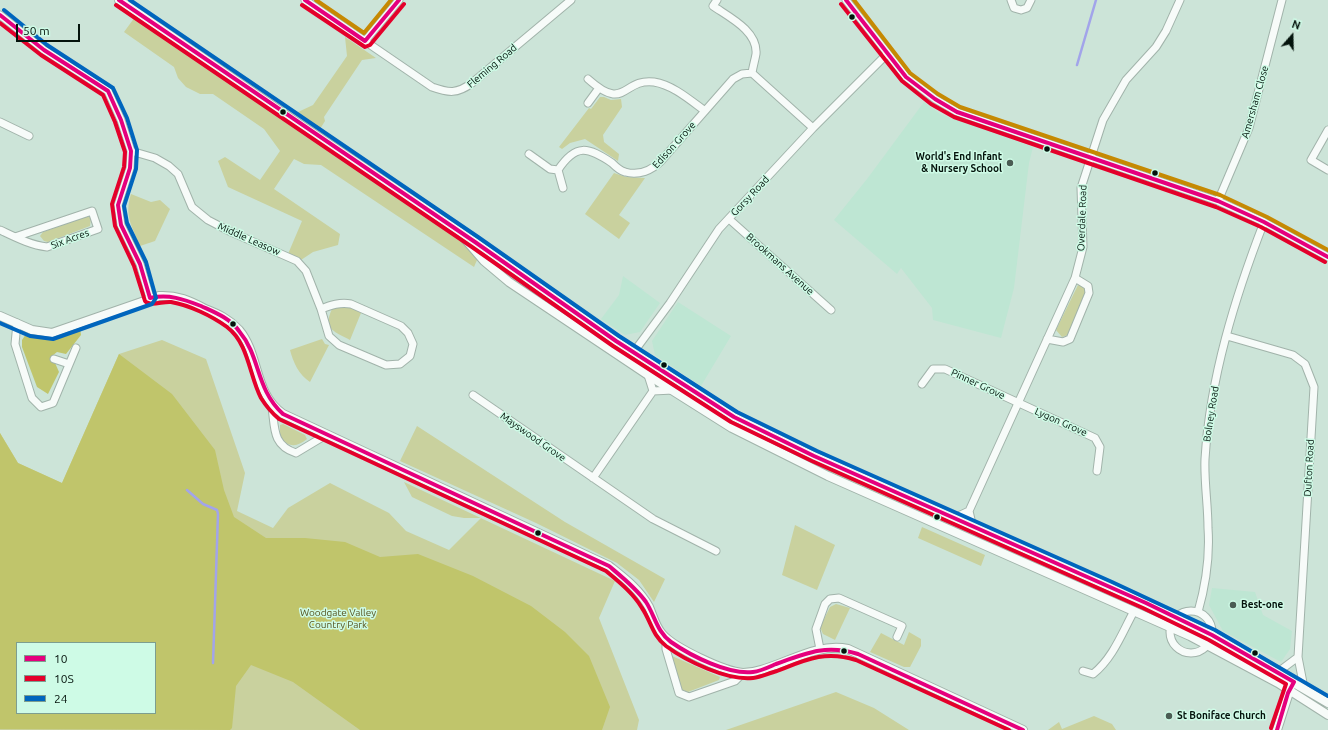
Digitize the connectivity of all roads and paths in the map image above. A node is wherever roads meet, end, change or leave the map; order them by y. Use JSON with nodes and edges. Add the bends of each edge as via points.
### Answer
{"nodes":[{"id":1,"x":119,"y":0,"type":"edge"},
{"id":2,"x":305,"y":0,"type":"edge"},
{"id":3,"x":399,"y":0,"type":"edge"},
{"id":4,"x":571,"y":0,"type":"edge"},
{"id":5,"x":717,"y":0,"type":"edge"},
{"id":6,"x":846,"y":0,"type":"edge"},
{"id":7,"x":1011,"y":0,"type":"edge"},
{"id":8,"x":1031,"y":0,"type":"edge"},
{"id":9,"x":1180,"y":0,"type":"edge"},
{"id":10,"x":1282,"y":0,"type":"edge"},
{"id":11,"x":0,"y":15,"type":"edge"},
{"id":12,"x":365,"y":41,"type":"junction"},
{"id":13,"x":887,"y":54,"type":"junction"},
{"id":14,"x":752,"y":73,"type":"junction"},
{"id":15,"x":588,"y":79,"type":"dead end"},
{"id":16,"x":599,"y":88,"type":"junction"},
{"id":17,"x":588,"y":103,"type":"dead end"},
{"id":18,"x":705,"y":110,"type":"junction"},
{"id":19,"x":0,"y":122,"type":"edge"},
{"id":20,"x":813,"y":128,"type":"junction"},
{"id":21,"x":1328,"y":130,"type":"edge"},
{"id":22,"x":28,"y":136,"type":"dead end"},
{"id":23,"x":131,"y":151,"type":"junction"},
{"id":24,"x":529,"y":154,"type":"dead end"},
{"id":25,"x":1090,"y":157,"type":"junction"},
{"id":26,"x":558,"y":170,"type":"junction"},
{"id":27,"x":1328,"y":170,"type":"edge"},
{"id":28,"x":563,"y":188,"type":"dead end"},
{"id":29,"x":1218,"y":201,"type":"junction"},
{"id":30,"x":729,"y":218,"type":"junction"},
{"id":31,"x":1264,"y":222,"type":"junction"},
{"id":32,"x":0,"y":230,"type":"edge"},
{"id":33,"x":458,"y":231,"type":"junction"},
{"id":34,"x":15,"y":237,"type":"junction"},
{"id":35,"x":1328,"y":257,"type":"edge"},
{"id":36,"x":1075,"y":278,"type":"junction"},
{"id":37,"x":150,"y":298,"type":"junction"},
{"id":38,"x":321,"y":309,"type":"junction"},
{"id":39,"x":831,"y":310,"type":"dead end"},
{"id":40,"x":0,"y":316,"type":"edge"},
{"id":41,"x":17,"y":324,"type":"junction"},
{"id":42,"x":1227,"y":336,"type":"junction"},
{"id":43,"x":1047,"y":339,"type":"junction"},
{"id":44,"x":76,"y":348,"type":"dead end"},
{"id":45,"x":633,"y":353,"type":"junction"},
{"id":46,"x":54,"y":359,"type":"dead end"},
{"id":47,"x":69,"y":364,"type":"junction"},
{"id":48,"x":638,"y":367,"type":"junction"},
{"id":49,"x":664,"y":373,"type":"junction"},
{"id":50,"x":648,"y":375,"type":"junction"},
{"id":51,"x":922,"y":384,"type":"dead end"},
{"id":52,"x":673,"y":390,"type":"junction"},
{"id":53,"x":653,"y":391,"type":"junction"},
{"id":54,"x":473,"y":395,"type":"dead end"},
{"id":55,"x":1017,"y":402,"type":"junction"},
{"id":56,"x":272,"y":407,"type":"junction"},
{"id":57,"x":326,"y":435,"type":"junction"},
{"id":58,"x":1097,"y":471,"type":"dead end"},
{"id":59,"x":593,"y":478,"type":"junction"},
{"id":60,"x":969,"y":511,"type":"junction"},
{"id":61,"x":952,"y":519,"type":"junction"},
{"id":62,"x":973,"y":528,"type":"junction"},
{"id":63,"x":948,"y":530,"type":"junction"},
{"id":64,"x":969,"y":539,"type":"junction"},
{"id":65,"x":716,"y":551,"type":"dead end"},
{"id":66,"x":1134,"y":611,"type":"junction"},
{"id":67,"x":1198,"y":612,"type":"junction"},
{"id":68,"x":1175,"y":617,"type":"junction"},
{"id":69,"x":1171,"y":627,"type":"junction"},
{"id":70,"x":1212,"y":635,"type":"junction"},
{"id":71,"x":898,"y":637,"type":"dead end"},
{"id":72,"x":666,"y":638,"type":"junction"},
{"id":73,"x":1208,"y":645,"type":"junction"},
{"id":74,"x":820,"y":649,"type":"junction"},
{"id":75,"x":1298,"y":657,"type":"junction"},
{"id":76,"x":1083,"y":671,"type":"dead end"},
{"id":77,"x":1278,"y":672,"type":"junction"},
{"id":78,"x":743,"y":673,"type":"junction"},
{"id":79,"x":1294,"y":682,"type":"junction"},
{"id":80,"x":1304,"y":688,"type":"junction"},
{"id":81,"x":1289,"y":690,"type":"junction"},
{"id":82,"x":1328,"y":703,"type":"edge"},
{"id":83,"x":1328,"y":715,"type":"edge"},
{"id":84,"x":1023,"y":730,"type":"edge"},
{"id":85,"x":1277,"y":730,"type":"edge"}],
"edges":[{"from":1,"to":33,"type":"street"},
{"from":2,"to":12,"type":"street","name":"Fleming Road"},
{"from":3,"to":12,"type":"street"},
{"from":4,"to":12,"type":"street","name":"Fleming Road","via":[[462,90],[445,91],[432,87]]},
{"from":5,"to":14,"type":"street","via":[[713,6],[750,33],[756,54]]},
{"from":6,"to":13,"type":"street"},
{"from":7,"to":8,"type":"street","via":[[1014,8],[1021,10],[1029,6]]},
{"from":9,"to":25,"type":"street","name":"Overdale Road","via":[[1156,47],[1116,94],[1103,120]]},
{"from":10,"to":29,"type":"street","name":"Amersham Close","via":[[1249,128]]},
{"from":11,"to":23,"type":"street","via":[[44,50],[108,92]]},
{"from":13,"to":20,"type":"street","name":"Gorsy Road"},
{"from":13,"to":25,"type":"street","via":[[906,77],[957,112]]},
{"from":14,"to":18,"type":"street","name":"Edison Grove","via":[[742,74],[733,79]]},
{"from":14,"to":20,"type":"street"},
{"from":15,"to":16,"type":"street"},
{"from":16,"to":17,"type":"street"},
{"from":16,"to":18,"type":"street","via":[[613,95],[623,93],[640,83],[666,84]]},
{"from":18,"to":26,"type":"street","name":"Edison Grove","via":[[662,161],[651,170],[624,172],[595,152],[579,151],[567,156]]},
{"from":19,"to":22,"type":"street"},
{"from":20,"to":30,"type":"street","name":"Gorsy Road"},
{"from":21,"to":27,"type":"street","via":[[1311,160]]},
{"from":23,"to":37,"type":"street","via":[[130,168],[118,205],[121,225],[140,264]]},
{"from":23,"to":38,"type":"street","name":"Middle Leasow","via":[[155,158],[178,174],[192,207],[208,220],[297,261],[306,271]]},
{"from":24,"to":26,"type":"street","via":[[550,169]]},
{"from":25,"to":29,"type":"street"},
{"from":25,"to":36,"type":"street","name":"Overdale Road","via":[[1081,188],[1083,247]]},
{"from":26,"to":28,"type":"street"},
{"from":29,"to":31,"type":"street"},
{"from":30,"to":39,"type":"street","name":"Brookmans Avenue"},
{"from":30,"to":45,"type":"street","name":"Gorsy Road"},
{"from":31,"to":35,"type":"street"},
{"from":31,"to":42,"type":"street","name":"Bolney Road","via":[[1244,274]]},
{"from":32,"to":34,"type":"street","name":"Six Acres"},
{"from":33,"to":45,"type":"street"},
{"from":33,"to":48,"type":"street","via":[[484,261],[509,282]]},
{"from":34,"to":34,"type":"street","name":"Six Acres","via":[[92,211],[98,229],[47,248]]},
{"from":36,"to":43,"type":"street","name":"Overdale Road"},
{"from":36,"to":43,"type":"street","via":[[1088,286],[1089,293],[1070,339],[1063,342]]},
{"from":37,"to":41,"type":"street","via":[[52,333],[32,330]]},
{"from":37,"to":56,"type":"street","via":[[182,298],[232,322],[246,343]]},
{"from":38,"to":38,"type":"street","name":"Middle Leasow","via":[[338,304],[351,304],[401,326],[413,344],[410,356],[400,364],[386,365],[339,345],[329,336]]},
{"from":40,"to":41,"type":"street"},
{"from":41,"to":47,"type":"street","via":[[15,344],[32,398],[41,407],[53,403]]},
{"from":42,"to":67,"type":"street","name":"Bolney Road","via":[[1212,395],[1207,432],[1205,461],[1208,554],[1206,583]]},
{"from":42,"to":75,"type":"street","name":"Dufton Road","via":[[1293,355],[1305,364],[1314,387]]},
{"from":43,"to":55,"type":"street","name":"Overdale Road"},
{"from":44,"to":47,"type":"street"},
{"from":45,"to":48,"type":"street","via":[[630,357],[637,362]]},
{"from":45,"to":49,"type":"street"},
{"from":46,"to":47,"type":"street"},
{"from":48,"to":50,"type":"street"},
{"from":49,"to":52,"type":"street","via":[[665,378],[676,386]]},
{"from":49,"to":61,"type":"street","via":[[741,420]]},
{"from":50,"to":52,"type":"street"},
{"from":50,"to":53,"type":"street"},
{"from":51,"to":55,"type":"street","name":"Pinner Grove","via":[[933,369],[945,369]]},
{"from":52,"to":53,"type":"street"},
{"from":52,"to":63,"type":"street","via":[[732,428],[810,468]]},
{"from":53,"to":59,"type":"street"},
{"from":54,"to":59,"type":"street","name":"Mayswood Grove"},
{"from":55,"to":58,"type":"street","name":"Lygon Grove","via":[[1095,438],[1100,446]]},
{"from":55,"to":60,"type":"street","name":"Overdale Road"},
{"from":56,"to":57,"type":"street"},
{"from":56,"to":57,"type":"street","via":[[277,439],[285,449],[296,453]]},
{"from":57,"to":72,"type":"street","via":[[609,566],[641,595]]},
{"from":59,"to":65,"type":"street","name":"Mayswood Grove","via":[[653,519]]},
{"from":60,"to":61,"type":"street"},
{"from":60,"to":62,"type":"street"},
{"from":61,"to":62,"type":"street"},
{"from":61,"to":63,"type":"street"},
{"from":62,"to":64,"type":"street"},
{"from":62,"to":68,"type":"street"},
{"from":63,"to":64,"type":"street"},
{"from":64,"to":66,"type":"street"},
{"from":66,"to":69,"type":"street"},
{"from":66,"to":76,"type":"street","via":[[1102,667],[1093,674]]},
{"from":67,"to":68,"type":"street","via":[[1186,611]]},
{"from":67,"to":70,"type":"street","via":[[1206,617],[1211,625]]},
{"from":68,"to":69,"type":"street"},
{"from":68,"to":70,"type":"street"},
{"from":69,"to":73,"type":"street"},
{"from":69,"to":73,"type":"street","via":[[1172,639],[1180,650],[1195,652]]},
{"from":70,"to":73,"type":"street"},
{"from":70,"to":77,"type":"street"},
{"from":71,"to":74,"type":"street","via":[[902,626],[839,598],[830,599],[816,629]]},
{"from":72,"to":78,"type":"street","via":[[681,649],[723,668]]},
{"from":72,"to":78,"type":"street","via":[[666,649],[678,693],[689,698],[735,681]]},
{"from":73,"to":81,"type":"street"},
{"from":74,"to":78,"type":"street","via":[[762,670]]},
{"from":74,"to":84,"type":"street","via":[[848,649]]},
{"from":75,"to":77,"type":"street"},
{"from":75,"to":80,"type":"street","name":"Dufton Road"},
{"from":77,"to":79,"type":"street"},
{"from":79,"to":80,"type":"street"},
{"from":79,"to":81,"type":"street"},
{"from":80,"to":82,"type":"street"},
{"from":81,"to":83,"type":"street"},
{"from":81,"to":85,"type":"street"}]}
